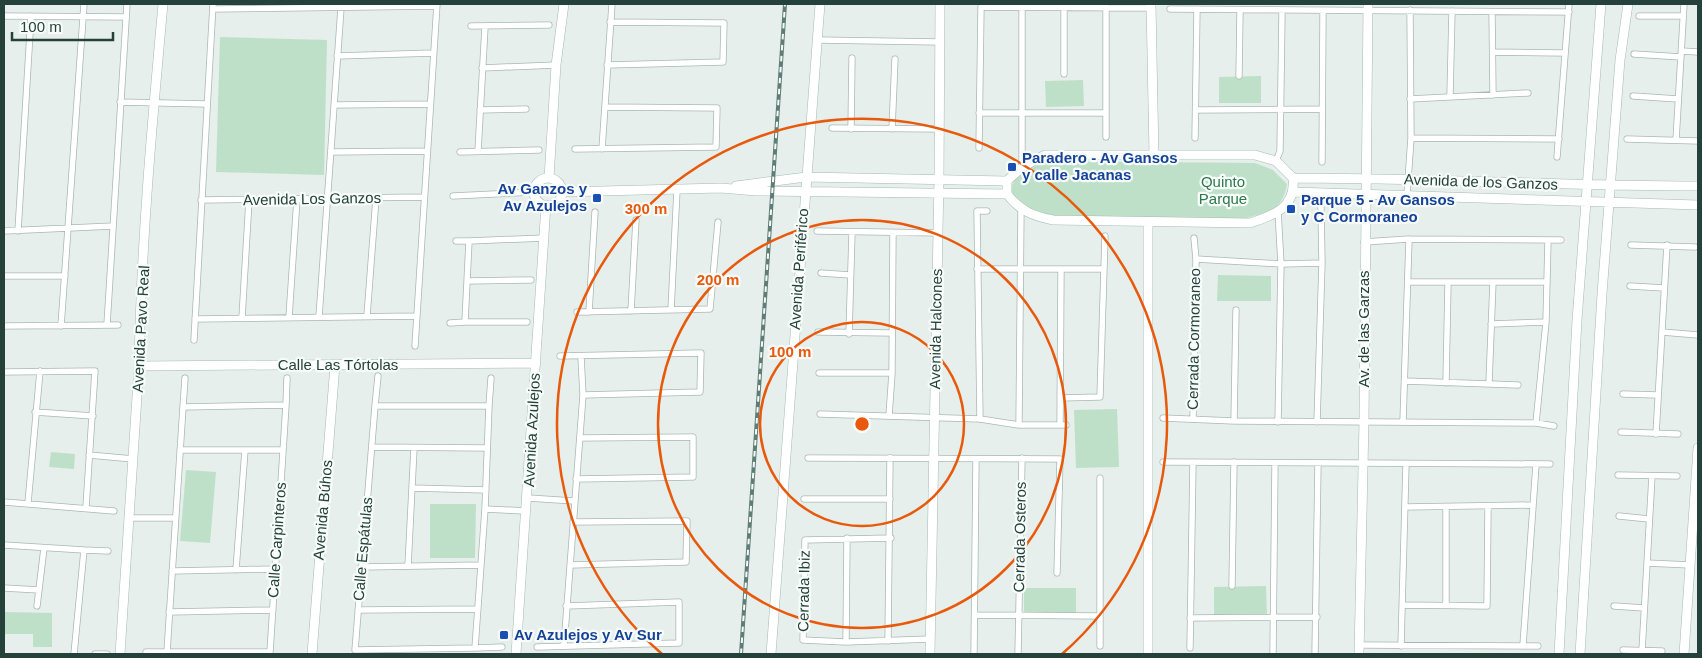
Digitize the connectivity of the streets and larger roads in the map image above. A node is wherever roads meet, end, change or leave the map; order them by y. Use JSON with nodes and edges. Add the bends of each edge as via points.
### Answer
{"nodes":[{"id":1,"x":84,"y":4,"type":"edge"},
{"id":2,"x":126,"y":4,"type":"edge"},
{"id":3,"x":163,"y":4,"type":"edge"},
{"id":4,"x":564,"y":4,"type":"edge"},
{"id":5,"x":612,"y":4,"type":"edge"},
{"id":6,"x":820,"y":4,"type":"edge"},
{"id":7,"x":940,"y":4,"type":"edge"},
{"id":8,"x":1569,"y":4,"type":"edge"},
{"id":9,"x":1601,"y":4,"type":"edge"},
{"id":10,"x":1628,"y":4,"type":"edge"},
{"id":11,"x":1684,"y":4,"type":"edge"},
{"id":12,"x":390,"y":5,"type":"edge"},
{"id":13,"x":437,"y":5,"type":"edge"},
{"id":14,"x":213,"y":6,"type":"edge"},
{"id":15,"x":263,"y":6,"type":"edge"},
{"id":16,"x":1022,"y":6,"type":"junction"},
{"id":17,"x":1151,"y":6,"type":"edge"},
{"id":18,"x":1106,"y":7,"type":"junction"},
{"id":19,"x":1368,"y":7,"type":"edge"},
{"id":20,"x":341,"y":8,"type":"junction"},
{"id":21,"x":1064,"y":8,"type":"junction"},
{"id":22,"x":1197,"y":9,"type":"junction"},
{"id":23,"x":1170,"y":10,"type":"dead end"},
{"id":24,"x":1410,"y":10,"type":"junction"},
{"id":25,"x":1452,"y":11,"type":"junction"},
{"id":26,"x":1240,"y":12,"type":"junction"},
{"id":27,"x":1282,"y":12,"type":"junction"},
{"id":28,"x":1323,"y":12,"type":"junction"},
{"id":29,"x":1492,"y":12,"type":"junction"},
{"id":30,"x":1569,"y":12,"type":"junction"},
{"id":31,"x":4,"y":16,"type":"edge"},
{"id":32,"x":31,"y":16,"type":"junction"},
{"id":33,"x":83,"y":16,"type":"junction"},
{"id":34,"x":126,"y":16,"type":"junction"},
{"id":35,"x":1639,"y":16,"type":"dead end"},
{"id":36,"x":1683,"y":16,"type":"junction"},
{"id":37,"x":610,"y":22,"type":"junction"},
{"id":38,"x":549,"y":25,"type":"dead end"},
{"id":39,"x":470,"y":26,"type":"dead end"},
{"id":40,"x":485,"y":27,"type":"junction"},
{"id":41,"x":818,"y":40,"type":"junction"},
{"id":42,"x":939,"y":42,"type":"junction"},
{"id":43,"x":1493,"y":52,"type":"junction"},
{"id":44,"x":1698,"y":52,"type":"edge"},
{"id":45,"x":434,"y":53,"type":"junction"},
{"id":46,"x":1564,"y":53,"type":"junction"},
{"id":47,"x":1634,"y":54,"type":"dead end"},
{"id":48,"x":1681,"y":54,"type":"junction"},
{"id":49,"x":337,"y":56,"type":"junction"},
{"id":50,"x":852,"y":58,"type":"dead end"},
{"id":51,"x":895,"y":59,"type":"dead end"},
{"id":52,"x":556,"y":65,"type":"junction"},
{"id":53,"x":607,"y":65,"type":"junction"},
{"id":54,"x":482,"y":68,"type":"junction"},
{"id":55,"x":1064,"y":74,"type":"dead end"},
{"id":56,"x":1239,"y":76,"type":"dead end"},
{"id":57,"x":1528,"y":93,"type":"dead end"},
{"id":58,"x":1493,"y":95,"type":"junction"},
{"id":59,"x":1450,"y":96,"type":"junction"},
{"id":60,"x":1633,"y":96,"type":"dead end"},
{"id":61,"x":1410,"y":99,"type":"junction"},
{"id":62,"x":1678,"y":99,"type":"junction"},
{"id":63,"x":120,"y":102,"type":"junction"},
{"id":64,"x":154,"y":103,"type":"junction"},
{"id":65,"x":206,"y":104,"type":"junction"},
{"id":66,"x":430,"y":104,"type":"junction"},
{"id":67,"x":334,"y":105,"type":"junction"},
{"id":68,"x":605,"y":107,"type":"junction"},
{"id":69,"x":526,"y":109,"type":"dead end"},
{"id":70,"x":1322,"y":109,"type":"junction"},
{"id":71,"x":480,"y":110,"type":"junction"},
{"id":72,"x":1196,"y":110,"type":"junction"},
{"id":73,"x":1281,"y":111,"type":"junction"},
{"id":74,"x":979,"y":113,"type":"junction"},
{"id":75,"x":1022,"y":113,"type":"junction"},
{"id":76,"x":1106,"y":113,"type":"junction"},
{"id":77,"x":832,"y":128,"type":"dead end"},
{"id":78,"x":851,"y":129,"type":"junction"},
{"id":79,"x":892,"y":129,"type":"junction"},
{"id":80,"x":938,"y":129,"type":"junction"},
{"id":81,"x":1106,"y":137,"type":"dead end"},
{"id":82,"x":1195,"y":138,"type":"dead end"},
{"id":83,"x":1410,"y":138,"type":"junction"},
{"id":84,"x":1558,"y":139,"type":"junction"},
{"id":85,"x":1627,"y":139,"type":"dead end"},
{"id":86,"x":1676,"y":140,"type":"junction"},
{"id":87,"x":1698,"y":141,"type":"edge"},
{"id":88,"x":602,"y":148,"type":"junction"},
{"id":89,"x":979,"y":148,"type":"dead end"},
{"id":90,"x":574,"y":149,"type":"dead end"},
{"id":91,"x":539,"y":150,"type":"dead end"},
{"id":92,"x":426,"y":151,"type":"junction"},
{"id":93,"x":478,"y":151,"type":"junction"},
{"id":94,"x":330,"y":152,"type":"junction"},
{"id":95,"x":460,"y":152,"type":"dead end"},
{"id":96,"x":1154,"y":156,"type":"junction"},
{"id":97,"x":1557,"y":156,"type":"dead end"},
{"id":98,"x":1276,"y":161,"type":"junction"},
{"id":99,"x":1322,"y":162,"type":"dead end"},
{"id":100,"x":1022,"y":166,"type":"junction"},
{"id":101,"x":806,"y":177,"type":"junction"},
{"id":102,"x":549,"y":178,"type":"junction"},
{"id":103,"x":1293,"y":178,"type":"junction"},
{"id":104,"x":1364,"y":178,"type":"junction"},
{"id":105,"x":780,"y":180,"type":"junction"},
{"id":106,"x":939,"y":180,"type":"junction"},
{"id":107,"x":1409,"y":180,"type":"junction"},
{"id":108,"x":1007,"y":181,"type":"junction"},
{"id":109,"x":1587,"y":185,"type":"junction"},
{"id":110,"x":1610,"y":186,"type":"junction"},
{"id":111,"x":1698,"y":186,"type":"edge"},
{"id":112,"x":756,"y":187,"type":"junction"},
{"id":113,"x":677,"y":190,"type":"junction"},
{"id":114,"x":779,"y":191,"type":"junction"},
{"id":115,"x":534,"y":192,"type":"junction"},
{"id":116,"x":562,"y":192,"type":"junction"},
{"id":117,"x":805,"y":192,"type":"junction"},
{"id":118,"x":1294,"y":192,"type":"junction"},
{"id":119,"x":938,"y":194,"type":"junction"},
{"id":120,"x":1007,"y":194,"type":"junction"},
{"id":121,"x":1407,"y":195,"type":"junction"},
{"id":122,"x":453,"y":196,"type":"dead end"},
{"id":123,"x":1364,"y":196,"type":"junction"},
{"id":124,"x":376,"y":198,"type":"junction"},
{"id":125,"x":423,"y":198,"type":"junction"},
{"id":126,"x":297,"y":199,"type":"junction"},
{"id":127,"x":327,"y":199,"type":"junction"},
{"id":128,"x":201,"y":200,"type":"junction"},
{"id":129,"x":249,"y":200,"type":"junction"},
{"id":130,"x":1585,"y":201,"type":"junction"},
{"id":131,"x":1610,"y":201,"type":"junction"},
{"id":132,"x":546,"y":206,"type":"junction"},
{"id":133,"x":1698,"y":206,"type":"edge"},
{"id":134,"x":1321,"y":208,"type":"dead end"},
{"id":135,"x":1021,"y":209,"type":"junction"},
{"id":136,"x":987,"y":211,"type":"dead end"},
{"id":137,"x":1278,"y":211,"type":"junction"},
{"id":138,"x":595,"y":212,"type":"dead end"},
{"id":139,"x":636,"y":220,"type":"dead end"},
{"id":140,"x":718,"y":222,"type":"dead end"},
{"id":141,"x":1148,"y":222,"type":"junction"},
{"id":142,"x":113,"y":226,"type":"junction"},
{"id":143,"x":68,"y":228,"type":"junction"},
{"id":144,"x":4,"y":231,"type":"edge"},
{"id":145,"x":18,"y":231,"type":"junction"},
{"id":146,"x":818,"y":232,"type":"dead end"},
{"id":147,"x":852,"y":233,"type":"junction"},
{"id":148,"x":893,"y":233,"type":"junction"},
{"id":149,"x":938,"y":233,"type":"junction"},
{"id":150,"x":1105,"y":236,"type":"dead end"},
{"id":151,"x":544,"y":238,"type":"junction"},
{"id":152,"x":1194,"y":238,"type":"dead end"},
{"id":153,"x":1409,"y":239,"type":"junction"},
{"id":154,"x":1548,"y":240,"type":"junction"},
{"id":155,"x":1561,"y":240,"type":"dead end"},
{"id":156,"x":456,"y":241,"type":"dead end"},
{"id":157,"x":469,"y":241,"type":"junction"},
{"id":158,"x":1368,"y":241,"type":"junction"},
{"id":159,"x":1631,"y":245,"type":"dead end"},
{"id":160,"x":1667,"y":245,"type":"junction"},
{"id":161,"x":1695,"y":247,"type":"dead end"},
{"id":162,"x":1196,"y":259,"type":"junction"},
{"id":163,"x":1322,"y":263,"type":"junction"},
{"id":164,"x":1281,"y":264,"type":"junction"},
{"id":165,"x":977,"y":269,"type":"junction"},
{"id":166,"x":1020,"y":269,"type":"junction"},
{"id":167,"x":1061,"y":269,"type":"junction"},
{"id":168,"x":1104,"y":269,"type":"junction"},
{"id":169,"x":821,"y":273,"type":"dead end"},
{"id":170,"x":850,"y":275,"type":"junction"},
{"id":171,"x":4,"y":276,"type":"edge"},
{"id":172,"x":65,"y":276,"type":"junction"},
{"id":173,"x":468,"y":280,"type":"junction"},
{"id":174,"x":531,"y":280,"type":"dead end"},
{"id":175,"x":1408,"y":282,"type":"junction"},
{"id":176,"x":1493,"y":282,"type":"junction"},
{"id":177,"x":1546,"y":282,"type":"junction"},
{"id":178,"x":1448,"y":283,"type":"junction"},
{"id":179,"x":1630,"y":286,"type":"dead end"},
{"id":180,"x":1664,"y":288,"type":"junction"},
{"id":181,"x":671,"y":310,"type":"junction"},
{"id":182,"x":1236,"y":310,"type":"dead end"},
{"id":183,"x":631,"y":311,"type":"junction"},
{"id":184,"x":577,"y":312,"type":"dead end"},
{"id":185,"x":589,"y":312,"type":"junction"},
{"id":186,"x":367,"y":316,"type":"junction"},
{"id":187,"x":416,"y":316,"type":"junction"},
{"id":188,"x":319,"y":317,"type":"junction"},
{"id":189,"x":195,"y":318,"type":"junction"},
{"id":190,"x":242,"y":318,"type":"junction"},
{"id":191,"x":289,"y":318,"type":"junction"},
{"id":192,"x":465,"y":322,"type":"junction"},
{"id":193,"x":526,"y":322,"type":"dead end"},
{"id":194,"x":1546,"y":322,"type":"junction"},
{"id":195,"x":450,"y":323,"type":"dead end"},
{"id":196,"x":1491,"y":324,"type":"junction"},
{"id":197,"x":118,"y":325,"type":"dead end"},
{"id":198,"x":4,"y":326,"type":"edge"},
{"id":199,"x":61,"y":326,"type":"junction"},
{"id":200,"x":107,"y":326,"type":"junction"},
{"id":201,"x":818,"y":332,"type":"dead end"},
{"id":202,"x":1662,"y":332,"type":"junction"},
{"id":203,"x":892,"y":333,"type":"junction"},
{"id":204,"x":848,"y":334,"type":"junction"},
{"id":205,"x":1698,"y":335,"type":"edge"},
{"id":206,"x":194,"y":340,"type":"dead end"},
{"id":207,"x":415,"y":346,"type":"dead end"},
{"id":208,"x":560,"y":356,"type":"dead end"},
{"id":209,"x":582,"y":356,"type":"junction"},
{"id":210,"x":536,"y":363,"type":"junction"},
{"id":211,"x":335,"y":365,"type":"junction"},
{"id":212,"x":140,"y":366,"type":"junction"},
{"id":213,"x":40,"y":371,"type":"junction"},
{"id":214,"x":4,"y":372,"type":"edge"},
{"id":215,"x":819,"y":373,"type":"dead end"},
{"id":216,"x":892,"y":373,"type":"junction"},
{"id":217,"x":378,"y":376,"type":"dead end"},
{"id":218,"x":185,"y":378,"type":"dead end"},
{"id":219,"x":287,"y":378,"type":"dead end"},
{"id":220,"x":491,"y":378,"type":"dead end"},
{"id":221,"x":1405,"y":381,"type":"junction"},
{"id":222,"x":1446,"y":383,"type":"junction"},
{"id":223,"x":1489,"y":383,"type":"junction"},
{"id":224,"x":1518,"y":385,"type":"dead end"},
{"id":225,"x":1623,"y":394,"type":"dead end"},
{"id":226,"x":583,"y":395,"type":"junction"},
{"id":227,"x":1658,"y":395,"type":"junction"},
{"id":228,"x":1060,"y":398,"type":"junction"},
{"id":229,"x":286,"y":405,"type":"junction"},
{"id":230,"x":375,"y":406,"type":"junction"},
{"id":231,"x":489,"y":406,"type":"junction"},
{"id":232,"x":183,"y":407,"type":"junction"},
{"id":233,"x":35,"y":412,"type":"junction"},
{"id":234,"x":820,"y":414,"type":"dead end"},
{"id":235,"x":93,"y":416,"type":"junction"},
{"id":236,"x":889,"y":416,"type":"junction"},
{"id":237,"x":934,"y":418,"type":"junction"},
{"id":238,"x":1163,"y":418,"type":"dead end"},
{"id":239,"x":980,"y":419,"type":"junction"},
{"id":240,"x":1193,"y":419,"type":"junction"},
{"id":241,"x":1234,"y":421,"type":"junction"},
{"id":242,"x":1278,"y":422,"type":"junction"},
{"id":243,"x":1317,"y":422,"type":"junction"},
{"id":244,"x":1368,"y":422,"type":"junction"},
{"id":245,"x":1403,"y":422,"type":"junction"},
{"id":246,"x":1536,"y":423,"type":"junction"},
{"id":247,"x":1019,"y":424,"type":"junction"},
{"id":248,"x":1554,"y":426,"type":"dead end"},
{"id":249,"x":1622,"y":432,"type":"dead end"},
{"id":250,"x":1656,"y":434,"type":"junction"},
{"id":251,"x":1678,"y":434,"type":"dead end"},
{"id":252,"x":580,"y":438,"type":"junction"},
{"id":253,"x":372,"y":447,"type":"junction"},
{"id":254,"x":414,"y":448,"type":"junction"},
{"id":255,"x":488,"y":448,"type":"junction"},
{"id":256,"x":1698,"y":448,"type":"edge"},
{"id":257,"x":180,"y":450,"type":"junction"},
{"id":258,"x":244,"y":450,"type":"junction"},
{"id":259,"x":283,"y":450,"type":"junction"},
{"id":260,"x":89,"y":455,"type":"junction"},
{"id":261,"x":935,"y":457,"type":"junction"},
{"id":262,"x":808,"y":458,"type":"dead end"},
{"id":263,"x":890,"y":458,"type":"junction"},
{"id":264,"x":1022,"y":458,"type":"junction"},
{"id":265,"x":133,"y":459,"type":"junction"},
{"id":266,"x":976,"y":459,"type":"junction"},
{"id":267,"x":1163,"y":462,"type":"dead end"},
{"id":268,"x":1193,"y":462,"type":"junction"},
{"id":269,"x":1234,"y":462,"type":"junction"},
{"id":270,"x":1318,"y":462,"type":"junction"},
{"id":271,"x":1275,"y":463,"type":"junction"},
{"id":272,"x":1358,"y":464,"type":"junction"},
{"id":273,"x":1406,"y":464,"type":"junction"},
{"id":274,"x":1550,"y":464,"type":"dead end"},
{"id":275,"x":1536,"y":465,"type":"junction"},
{"id":276,"x":1618,"y":475,"type":"dead end"},
{"id":277,"x":1652,"y":476,"type":"junction"},
{"id":278,"x":1677,"y":476,"type":"dead end"},
{"id":279,"x":1100,"y":478,"type":"dead end"},
{"id":280,"x":1697,"y":478,"type":"edge"},
{"id":281,"x":576,"y":479,"type":"junction"},
{"id":282,"x":412,"y":488,"type":"junction"},
{"id":283,"x":486,"y":490,"type":"junction"},
{"id":284,"x":528,"y":498,"type":"junction"},
{"id":285,"x":804,"y":499,"type":"dead end"},
{"id":286,"x":890,"y":499,"type":"junction"},
{"id":287,"x":574,"y":501,"type":"junction"},
{"id":288,"x":4,"y":502,"type":"edge"},
{"id":289,"x":28,"y":503,"type":"junction"},
{"id":290,"x":1532,"y":505,"type":"junction"},
{"id":291,"x":1406,"y":506,"type":"junction"},
{"id":292,"x":1446,"y":506,"type":"junction"},
{"id":293,"x":86,"y":507,"type":"junction"},
{"id":294,"x":1488,"y":507,"type":"junction"},
{"id":295,"x":485,"y":509,"type":"junction"},
{"id":296,"x":114,"y":511,"type":"dead end"},
{"id":297,"x":526,"y":511,"type":"junction"},
{"id":298,"x":1619,"y":516,"type":"dead end"},
{"id":299,"x":129,"y":518,"type":"junction"},
{"id":300,"x":175,"y":518,"type":"junction"},
{"id":301,"x":1649,"y":519,"type":"junction"},
{"id":302,"x":573,"y":522,"type":"junction"},
{"id":303,"x":847,"y":538,"type":"junction"},
{"id":304,"x":891,"y":538,"type":"junction"},
{"id":305,"x":4,"y":545,"type":"edge"},
{"id":306,"x":44,"y":548,"type":"junction"},
{"id":307,"x":84,"y":550,"type":"junction"},
{"id":308,"x":108,"y":550,"type":"dead end"},
{"id":309,"x":1647,"y":563,"type":"junction"},
{"id":310,"x":481,"y":565,"type":"junction"},
{"id":311,"x":570,"y":565,"type":"junction"},
{"id":312,"x":1690,"y":565,"type":"junction"},
{"id":313,"x":361,"y":566,"type":"junction"},
{"id":314,"x":408,"y":566,"type":"junction"},
{"id":315,"x":275,"y":569,"type":"junction"},
{"id":316,"x":236,"y":570,"type":"junction"},
{"id":317,"x":172,"y":571,"type":"junction"},
{"id":318,"x":1057,"y":572,"type":"dead end"},
{"id":319,"x":1232,"y":586,"type":"dead end"},
{"id":320,"x":4,"y":588,"type":"edge"},
{"id":321,"x":39,"y":590,"type":"junction"},
{"id":322,"x":1446,"y":604,"type":"junction"},
{"id":323,"x":1403,"y":605,"type":"junction"},
{"id":324,"x":37,"y":606,"type":"dead end"},
{"id":325,"x":566,"y":606,"type":"junction"},
{"id":326,"x":1614,"y":606,"type":"dead end"},
{"id":327,"x":478,"y":608,"type":"junction"},
{"id":328,"x":1644,"y":608,"type":"junction"},
{"id":329,"x":272,"y":610,"type":"junction"},
{"id":330,"x":358,"y":610,"type":"junction"},
{"id":331,"x":169,"y":612,"type":"junction"},
{"id":332,"x":975,"y":615,"type":"junction"},
{"id":333,"x":1018,"y":616,"type":"junction"},
{"id":334,"x":1099,"y":616,"type":"junction"},
{"id":335,"x":1317,"y":617,"type":"junction"},
{"id":336,"x":1190,"y":618,"type":"junction"},
{"id":337,"x":1274,"y":619,"type":"junction"},
{"id":338,"x":926,"y":639,"type":"junction"},
{"id":339,"x":888,"y":641,"type":"junction"},
{"id":340,"x":846,"y":642,"type":"junction"},
{"id":341,"x":1523,"y":645,"type":"junction"},
{"id":342,"x":564,"y":646,"type":"junction"},
{"id":343,"x":1100,"y":646,"type":"dead end"},
{"id":344,"x":1402,"y":646,"type":"junction"},
{"id":345,"x":1538,"y":646,"type":"dead end"},
{"id":346,"x":502,"y":647,"type":"dead end"},
{"id":347,"x":538,"y":647,"type":"dead end"},
{"id":348,"x":475,"y":648,"type":"junction"},
{"id":349,"x":1190,"y":648,"type":"dead end"},
{"id":350,"x":1359,"y":650,"type":"edge"},
{"id":351,"x":1623,"y":650,"type":"dead end"},
{"id":352,"x":1642,"y":651,"type":"junction"},
{"id":353,"x":1662,"y":651,"type":"dead end"},
{"id":354,"x":146,"y":652,"type":"dead end"},
{"id":355,"x":167,"y":652,"type":"junction"},
{"id":356,"x":355,"y":652,"type":"edge"},
{"id":357,"x":270,"y":653,"type":"edge"},
{"id":358,"x":74,"y":654,"type":"edge"},
{"id":359,"x":95,"y":654,"type":"edge"},
{"id":360,"x":107,"y":654,"type":"edge"},
{"id":361,"x":120,"y":654,"type":"edge"},
{"id":362,"x":312,"y":654,"type":"edge"},
{"id":363,"x":516,"y":654,"type":"edge"},
{"id":364,"x":771,"y":654,"type":"edge"},
{"id":365,"x":930,"y":654,"type":"edge"},
{"id":366,"x":974,"y":654,"type":"edge"},
{"id":367,"x":1018,"y":654,"type":"edge"},
{"id":368,"x":1148,"y":654,"type":"edge"},
{"id":369,"x":1273,"y":654,"type":"edge"},
{"id":370,"x":1316,"y":654,"type":"edge"},
{"id":371,"x":1559,"y":654,"type":"edge"},
{"id":372,"x":1580,"y":654,"type":"edge"},
{"id":373,"x":1684,"y":654,"type":"edge"}],
"edges":[{"from":1,"to":33,"type":"street"},
{"from":2,"to":34,"type":"street"},
{"from":3,"to":64,"type":"street","name":"Avenida Pavo Real"},
{"from":4,"to":52,"type":"street"},
{"from":5,"to":37,"type":"street"},
{"from":6,"to":41,"type":"street","name":"Avenida Periférico"},
{"from":7,"to":42,"type":"street","name":"Avenida Halcones"},
{"from":8,"to":30,"type":"street"},
{"from":9,"to":109,"type":"street"},
{"from":10,"to":110,"type":"street"},
{"from":11,"to":36,"type":"street"},
{"from":12,"to":13,"type":"street"},
{"from":12,"to":20,"type":"street"},
{"from":13,"to":45,"type":"street"},
{"from":14,"to":15,"type":"street"},
{"from":14,"to":65,"type":"street"},
{"from":15,"to":20,"type":"street"},
{"from":16,"to":21,"type":"street"},
{"from":16,"to":74,"type":"street","via":[[981,7]]},
{"from":16,"to":75,"type":"street"},
{"from":17,"to":18,"type":"street"},
{"from":17,"to":96,"type":"street"},
{"from":18,"to":21,"type":"street"},
{"from":18,"to":76,"type":"street"},
{"from":19,"to":24,"type":"street"},
{"from":19,"to":28,"type":"street"},
{"from":19,"to":104,"type":"street","name":"Av. de las Garzas"},
{"from":20,"to":49,"type":"street"},
{"from":21,"to":55,"type":"street"},
{"from":22,"to":23,"type":"street"},
{"from":22,"to":26,"type":"street"},
{"from":22,"to":72,"type":"street"},
{"from":24,"to":25,"type":"street"},
{"from":24,"to":61,"type":"street"},
{"from":25,"to":29,"type":"street"},
{"from":25,"to":59,"type":"street"},
{"from":26,"to":27,"type":"street"},
{"from":26,"to":56,"type":"street"},
{"from":27,"to":28,"type":"street"},
{"from":27,"to":73,"type":"street"},
{"from":28,"to":70,"type":"street"},
{"from":29,"to":30,"type":"street"},
{"from":29,"to":43,"type":"street"},
{"from":30,"to":46,"type":"street"},
{"from":31,"to":32,"type":"street"},
{"from":32,"to":33,"type":"street"},
{"from":32,"to":145,"type":"street"},
{"from":33,"to":34,"type":"street"},
{"from":33,"to":143,"type":"street"},
{"from":34,"to":63,"type":"street"},
{"from":35,"to":36,"type":"street"},
{"from":36,"to":48,"type":"street"},
{"from":37,"to":53,"type":"street"},
{"from":37,"to":53,"type":"street","via":[[724,23],[723,62]]},
{"from":38,"to":40,"type":"street"},
{"from":39,"to":40,"type":"street"},
{"from":40,"to":54,"type":"street"},
{"from":41,"to":42,"type":"street"},
{"from":41,"to":101,"type":"street","name":"Avenida Periférico"},
{"from":42,"to":80,"type":"street","name":"Avenida Halcones"},
{"from":43,"to":46,"type":"street"},
{"from":43,"to":58,"type":"street"},
{"from":44,"to":48,"type":"street"},
{"from":45,"to":49,"type":"street"},
{"from":45,"to":66,"type":"street"},
{"from":46,"to":84,"type":"street"},
{"from":47,"to":48,"type":"street"},
{"from":48,"to":62,"type":"street"},
{"from":49,"to":67,"type":"street"},
{"from":50,"to":78,"type":"street"},
{"from":51,"to":79,"type":"street"},
{"from":52,"to":54,"type":"street"},
{"from":52,"to":102,"type":"street"},
{"from":53,"to":68,"type":"street"},
{"from":54,"to":71,"type":"street"},
{"from":57,"to":58,"type":"street"},
{"from":58,"to":59,"type":"street"},
{"from":59,"to":61,"type":"street"},
{"from":60,"to":62,"type":"street"},
{"from":61,"to":83,"type":"street"},
{"from":62,"to":86,"type":"street"},
{"from":63,"to":64,"type":"street"},
{"from":63,"to":142,"type":"street"},
{"from":64,"to":65,"type":"street"},
{"from":64,"to":212,"type":"street","name":"Avenida Pavo Real","via":[[140,316]]},
{"from":65,"to":128,"type":"street"},
{"from":66,"to":67,"type":"street"},
{"from":66,"to":92,"type":"street"},
{"from":67,"to":94,"type":"street"},
{"from":68,"to":88,"type":"street"},
{"from":68,"to":88,"type":"street","via":[[717,108],[716,147]]},
{"from":69,"to":71,"type":"street"},
{"from":70,"to":73,"type":"street"},
{"from":70,"to":99,"type":"street"},
{"from":71,"to":93,"type":"street"},
{"from":72,"to":73,"type":"street"},
{"from":72,"to":82,"type":"street"},
{"from":73,"to":98,"type":"street","via":[[1280,150]]},
{"from":74,"to":75,"type":"street"},
{"from":74,"to":89,"type":"street"},
{"from":75,"to":76,"type":"street"},
{"from":75,"to":100,"type":"street"},
{"from":76,"to":81,"type":"street"},
{"from":77,"to":78,"type":"street"},
{"from":78,"to":79,"type":"street"},
{"from":79,"to":80,"type":"street"},
{"from":80,"to":106,"type":"street","name":"Avenida Halcones"},
{"from":83,"to":84,"type":"street"},
{"from":83,"to":107,"type":"street"},
{"from":84,"to":97,"type":"street"},
{"from":85,"to":86,"type":"street"},
{"from":86,"to":87,"type":"street"},
{"from":88,"to":90,"type":"street"},
{"from":91,"to":93,"type":"street"},
{"from":92,"to":94,"type":"street"},
{"from":92,"to":125,"type":"street"},
{"from":93,"to":95,"type":"street"},
{"from":94,"to":127,"type":"street"},
{"from":96,"to":98,"type":"street","via":[[1255,155]]},
{"from":96,"to":100,"type":"street","via":[[1045,155]]},
{"from":98,"to":103,"type":"street"},
{"from":100,"to":108,"type":"street"},
{"from":101,"to":105,"type":"street"},
{"from":101,"to":106,"type":"street"},
{"from":101,"to":117,"type":"street","name":"Avenida Periférico"},
{"from":102,"to":115,"type":"street","via":[[537,183]]},
{"from":102,"to":116,"type":"street","via":[[557,180]]},
{"from":103,"to":104,"type":"street","name":"Avenida de los Ganzos"},
{"from":103,"to":118,"type":"street"},
{"from":104,"to":107,"type":"street","name":"Avenida de los Ganzos"},
{"from":104,"to":123,"type":"street","name":"Av. de las Garzas"},
{"from":105,"to":112,"type":"street"},
{"from":105,"to":114,"type":"street"},
{"from":106,"to":108,"type":"street"},
{"from":106,"to":119,"type":"street","name":"Avenida Halcones"},
{"from":107,"to":109,"type":"street","name":"Avenida de los Ganzos"},
{"from":107,"to":121,"type":"street"},
{"from":108,"to":120,"type":"street"},
{"from":109,"to":110,"type":"street","name":"Avenida de los Ganzos"},
{"from":109,"to":130,"type":"street"},
{"from":110,"to":111,"type":"street","name":"Avenida de los Ganzos"},
{"from":110,"to":131,"type":"street"},
{"from":112,"to":113,"type":"street"},
{"from":112,"to":114,"type":"street"},
{"from":113,"to":116,"type":"street"},
{"from":113,"to":181,"type":"street"},
{"from":114,"to":117,"type":"street"},
{"from":115,"to":122,"type":"street"},
{"from":115,"to":132,"type":"street","via":[[536,200]]},
{"from":116,"to":132,"type":"street","via":[[557,202]]},
{"from":117,"to":119,"type":"street"},
{"from":117,"to":364,"type":"street","name":"Avenida Periférico"},
{"from":118,"to":123,"type":"street","name":"Avenida de los Ganzos"},
{"from":118,"to":137,"type":"street"},
{"from":119,"to":120,"type":"street"},
{"from":119,"to":149,"type":"street","name":"Avenida Halcones"},
{"from":120,"to":135,"type":"street"},
{"from":121,"to":123,"type":"street","name":"Avenida de los Ganzos"},
{"from":121,"to":130,"type":"street","name":"Avenida de los Ganzos"},
{"from":123,"to":158,"type":"street","name":"Av. de las Garzas"},
{"from":124,"to":125,"type":"street","name":"Avenida Los Ganzos"},
{"from":124,"to":127,"type":"street","name":"Avenida Los Ganzos"},
{"from":124,"to":186,"type":"street"},
{"from":125,"to":187,"type":"street"},
{"from":126,"to":127,"type":"street","name":"Avenida Los Ganzos"},
{"from":126,"to":129,"type":"street","name":"Avenida Los Ganzos"},
{"from":126,"to":191,"type":"street"},
{"from":127,"to":188,"type":"street"},
{"from":128,"to":129,"type":"street","name":"Avenida Los Ganzos"},
{"from":128,"to":189,"type":"street"},
{"from":129,"to":190,"type":"street"},
{"from":130,"to":131,"type":"street","name":"Avenida de los Ganzos"},
{"from":130,"to":371,"type":"street"},
{"from":131,"to":133,"type":"street","name":"Avenida de los Ganzos"},
{"from":131,"to":372,"type":"street"},
{"from":132,"to":151,"type":"street","name":"Avenida Azulejos"},
{"from":134,"to":163,"type":"street"},
{"from":135,"to":141,"type":"street","via":[[1034,216],[1054,220]]},
{"from":135,"to":166,"type":"street"},
{"from":136,"to":165,"type":"street","via":[[977,211]]},
{"from":137,"to":141,"type":"street","via":[[1250,223]]},
{"from":137,"to":164,"type":"street"},
{"from":138,"to":185,"type":"street"},
{"from":139,"to":183,"type":"street"},
{"from":140,"to":181,"type":"street","via":[[710,309]]},
{"from":141,"to":368,"type":"street"},
{"from":142,"to":143,"type":"street"},
{"from":142,"to":200,"type":"street"},
{"from":143,"to":145,"type":"street"},
{"from":143,"to":172,"type":"street"},
{"from":144,"to":145,"type":"street"},
{"from":146,"to":147,"type":"street"},
{"from":147,"to":148,"type":"street"},
{"from":147,"to":170,"type":"street"},
{"from":148,"to":149,"type":"street"},
{"from":148,"to":203,"type":"street"},
{"from":149,"to":237,"type":"street","name":"Avenida Halcones"},
{"from":150,"to":168,"type":"street"},
{"from":151,"to":157,"type":"street"},
{"from":151,"to":210,"type":"street","name":"Avenida Azulejos"},
{"from":152,"to":162,"type":"street","name":"Cerrada Cormoraneo"},
{"from":153,"to":154,"type":"street"},
{"from":153,"to":158,"type":"street"},
{"from":153,"to":175,"type":"street"},
{"from":154,"to":155,"type":"street"},
{"from":154,"to":177,"type":"street"},
{"from":156,"to":157,"type":"street"},
{"from":157,"to":173,"type":"street"},
{"from":158,"to":244,"type":"street","name":"Av. de las Garzas"},
{"from":159,"to":160,"type":"street"},
{"from":160,"to":161,"type":"street"},
{"from":160,"to":180,"type":"street"},
{"from":162,"to":164,"type":"street","name":"Cerrada Cormoraneo"},
{"from":162,"to":240,"type":"street","name":"Cerrada Cormoraneo"},
{"from":163,"to":164,"type":"street","name":"Cerrada Cormoraneo"},
{"from":163,"to":243,"type":"street"},
{"from":164,"to":242,"type":"street"},
{"from":165,"to":166,"type":"street"},
{"from":165,"to":239,"type":"street"},
{"from":166,"to":167,"type":"street"},
{"from":166,"to":247,"type":"street"},
{"from":167,"to":168,"type":"street"},
{"from":167,"to":228,"type":"street"},
{"from":168,"to":228,"type":"street","via":[[1100,397]]},
{"from":169,"to":170,"type":"street"},
{"from":170,"to":204,"type":"street"},
{"from":171,"to":172,"type":"street"},
{"from":172,"to":199,"type":"street"},
{"from":173,"to":174,"type":"street"},
{"from":173,"to":192,"type":"street"},
{"from":175,"to":178,"type":"street"},
{"from":175,"to":221,"type":"street"},
{"from":176,"to":177,"type":"street"},
{"from":176,"to":178,"type":"street"},
{"from":176,"to":196,"type":"street"},
{"from":177,"to":194,"type":"street"},
{"from":178,"to":222,"type":"street"},
{"from":179,"to":180,"type":"street"},
{"from":180,"to":202,"type":"street"},
{"from":181,"to":183,"type":"street"},
{"from":182,"to":241,"type":"street"},
{"from":183,"to":185,"type":"street"},
{"from":184,"to":185,"type":"street"},
{"from":186,"to":187,"type":"street"},
{"from":186,"to":188,"type":"street"},
{"from":187,"to":207,"type":"street"},
{"from":188,"to":191,"type":"street"},
{"from":189,"to":190,"type":"street"},
{"from":189,"to":206,"type":"street"},
{"from":190,"to":191,"type":"street"},
{"from":192,"to":193,"type":"street"},
{"from":192,"to":195,"type":"street"},
{"from":194,"to":196,"type":"street"},
{"from":194,"to":246,"type":"street"},
{"from":196,"to":223,"type":"street"},
{"from":197,"to":200,"type":"street"},
{"from":198,"to":199,"type":"street"},
{"from":199,"to":200,"type":"street"},
{"from":201,"to":204,"type":"street"},
{"from":202,"to":205,"type":"street"},
{"from":202,"to":227,"type":"street"},
{"from":203,"to":204,"type":"street"},
{"from":203,"to":216,"type":"street"},
{"from":208,"to":209,"type":"street"},
{"from":209,"to":226,"type":"street"},
{"from":209,"to":226,"type":"street","via":[[701,352],[700,392]]},
{"from":210,"to":211,"type":"street","name":"Calle Las Tórtolas"},
{"from":210,"to":284,"type":"street","name":"Avenida Azulejos"},
{"from":211,"to":212,"type":"street","name":"Calle Las Tórtolas"},
{"from":211,"to":362,"type":"street","name":"Avenida Búhos"},
{"from":212,"to":265,"type":"street","name":"Avenida Pavo Real"},
{"from":213,"to":214,"type":"street"},
{"from":213,"to":233,"type":"street"},
{"from":213,"to":235,"type":"street","via":[[95,371]]},
{"from":215,"to":216,"type":"street"},
{"from":216,"to":236,"type":"street"},
{"from":217,"to":230,"type":"street","name":"Calle Espátulas"},
{"from":218,"to":232,"type":"street"},
{"from":219,"to":229,"type":"street","name":"Calle Carpinteros"},
{"from":220,"to":231,"type":"street"},
{"from":221,"to":222,"type":"street"},
{"from":221,"to":245,"type":"street"},
{"from":222,"to":223,"type":"street"},
{"from":223,"to":224,"type":"street"},
{"from":225,"to":227,"type":"street"},
{"from":226,"to":252,"type":"street"},
{"from":227,"to":250,"type":"street"},
{"from":228,"to":247,"type":"street","via":[[1063,425]]},
{"from":229,"to":232,"type":"street"},
{"from":229,"to":259,"type":"street","name":"Calle Carpinteros"},
{"from":230,"to":231,"type":"street"},
{"from":230,"to":253,"type":"street","name":"Calle Espátulas"},
{"from":231,"to":255,"type":"street"},
{"from":232,"to":257,"type":"street"},
{"from":233,"to":235,"type":"street"},
{"from":233,"to":289,"type":"street"},
{"from":234,"to":236,"type":"street"},
{"from":235,"to":260,"type":"street"},
{"from":236,"to":237,"type":"street"},
{"from":237,"to":239,"type":"street"},
{"from":237,"to":261,"type":"street","name":"Avenida Halcones"},
{"from":238,"to":240,"type":"street","name":"Cerrada Cormoraneo"},
{"from":239,"to":247,"type":"street"},
{"from":240,"to":241,"type":"street","name":"Cerrada Cormoraneo"},
{"from":241,"to":242,"type":"street","name":"Cerrada Cormoraneo"},
{"from":242,"to":243,"type":"street","name":"Cerrada Cormoraneo"},
{"from":243,"to":244,"type":"street","name":"Cerrada Cormoraneo"},
{"from":244,"to":245,"type":"street","name":"Cerrada Cormoraneo"},
{"from":244,"to":272,"type":"street","name":"Av. de las Garzas"},
{"from":245,"to":246,"type":"street","name":"Cerrada Cormoraneo"},
{"from":246,"to":248,"type":"street","name":"Cerrada Cormoraneo"},
{"from":249,"to":250,"type":"street"},
{"from":250,"to":251,"type":"street"},
{"from":252,"to":281,"type":"street"},
{"from":252,"to":281,"type":"street","via":[[693,437],[693,477]]},
{"from":253,"to":254,"type":"street"},
{"from":253,"to":313,"type":"street","name":"Calle Espátulas"},
{"from":254,"to":255,"type":"street"},
{"from":254,"to":282,"type":"street"},
{"from":255,"to":283,"type":"street"},
{"from":256,"to":280,"type":"street"},
{"from":257,"to":258,"type":"street"},
{"from":257,"to":300,"type":"street"},
{"from":258,"to":259,"type":"street"},
{"from":258,"to":316,"type":"street"},
{"from":259,"to":315,"type":"street","name":"Calle Carpinteros"},
{"from":260,"to":265,"type":"street"},
{"from":260,"to":293,"type":"street"},
{"from":261,"to":263,"type":"street"},
{"from":261,"to":266,"type":"street"},
{"from":261,"to":338,"type":"street","name":"Avenida Halcones"},
{"from":262,"to":263,"type":"street"},
{"from":263,"to":286,"type":"street"},
{"from":264,"to":266,"type":"street"},
{"from":264,"to":318,"type":"street","via":[[1060,459]]},
{"from":264,"to":333,"type":"street","name":"Cerrada Osteros"},
{"from":265,"to":299,"type":"street","name":"Avenida Pavo Real"},
{"from":266,"to":332,"type":"street"},
{"from":267,"to":268,"type":"street"},
{"from":268,"to":269,"type":"street"},
{"from":268,"to":336,"type":"street"},
{"from":269,"to":271,"type":"street"},
{"from":269,"to":319,"type":"street"},
{"from":270,"to":271,"type":"street"},
{"from":270,"to":272,"type":"street"},
{"from":270,"to":335,"type":"street"},
{"from":271,"to":337,"type":"street"},
{"from":272,"to":273,"type":"street"},
{"from":272,"to":350,"type":"street","name":"Av. de las Garzas"},
{"from":273,"to":275,"type":"street"},
{"from":273,"to":291,"type":"street"},
{"from":274,"to":275,"type":"street"},
{"from":275,"to":290,"type":"street"},
{"from":276,"to":277,"type":"street"},
{"from":277,"to":278,"type":"street"},
{"from":277,"to":301,"type":"street"},
{"from":279,"to":334,"type":"street"},
{"from":280,"to":312,"type":"street"},
{"from":281,"to":287,"type":"street"},
{"from":282,"to":283,"type":"street"},
{"from":282,"to":314,"type":"street"},
{"from":283,"to":295,"type":"street"},
{"from":284,"to":287,"type":"street"},
{"from":284,"to":297,"type":"street","name":"Avenida Azulejos"},
{"from":285,"to":286,"type":"street"},
{"from":286,"to":304,"type":"street"},
{"from":287,"to":302,"type":"street"},
{"from":288,"to":289,"type":"street"},
{"from":289,"to":293,"type":"street"},
{"from":290,"to":294,"type":"street"},
{"from":290,"to":341,"type":"street"},
{"from":291,"to":292,"type":"street"},
{"from":291,"to":323,"type":"street"},
{"from":292,"to":294,"type":"street"},
{"from":292,"to":322,"type":"street"},
{"from":293,"to":296,"type":"street"},
{"from":294,"to":322,"type":"street","via":[[1487,606]]},
{"from":295,"to":297,"type":"street"},
{"from":295,"to":310,"type":"street"},
{"from":297,"to":363,"type":"street","name":"Avenida Azulejos"},
{"from":298,"to":301,"type":"street"},
{"from":299,"to":300,"type":"street"},
{"from":299,"to":361,"type":"street","name":"Avenida Pavo Real"},
{"from":300,"to":317,"type":"street"},
{"from":301,"to":309,"type":"street"},
{"from":302,"to":311,"type":"street"},
{"from":302,"to":311,"type":"street","via":[[687,521],[686,562]]},
{"from":303,"to":304,"type":"street","name":"Cerrada Ibiz"},
{"from":303,"to":340,"type":"street"},
{"from":303,"to":340,"type":"street","name":"Cerrada Ibiz","via":[[805,540],[803,640]]},
{"from":304,"to":339,"type":"street"},
{"from":305,"to":306,"type":"street"},
{"from":306,"to":307,"type":"street"},
{"from":306,"to":321,"type":"street"},
{"from":307,"to":308,"type":"street"},
{"from":307,"to":358,"type":"street"},
{"from":309,"to":312,"type":"street"},
{"from":309,"to":328,"type":"street"},
{"from":310,"to":314,"type":"street"},
{"from":310,"to":327,"type":"street"},
{"from":311,"to":325,"type":"street"},
{"from":312,"to":373,"type":"street"},
{"from":313,"to":314,"type":"street"},
{"from":313,"to":330,"type":"street","name":"Calle Espátulas"},
{"from":315,"to":316,"type":"street"},
{"from":315,"to":329,"type":"street","name":"Calle Carpinteros"},
{"from":316,"to":317,"type":"street"},
{"from":317,"to":331,"type":"street"},
{"from":320,"to":321,"type":"street"},
{"from":321,"to":324,"type":"street"},
{"from":322,"to":323,"type":"street"},
{"from":323,"to":344,"type":"street"},
{"from":325,"to":342,"type":"street"},
{"from":325,"to":342,"type":"street","via":[[679,602],[679,643]]},
{"from":326,"to":328,"type":"street"},
{"from":327,"to":330,"type":"street"},
{"from":327,"to":348,"type":"street"},
{"from":328,"to":352,"type":"street"},
{"from":329,"to":331,"type":"street"},
{"from":329,"to":357,"type":"street","name":"Calle Carpinteros"},
{"from":330,"to":356,"type":"street","name":"Calle Espátulas"},
{"from":331,"to":355,"type":"street"},
{"from":332,"to":333,"type":"street"},
{"from":332,"to":366,"type":"street"},
{"from":333,"to":334,"type":"street"},
{"from":333,"to":367,"type":"street","name":"Cerrada Osteros"},
{"from":334,"to":343,"type":"street"},
{"from":335,"to":337,"type":"street"},
{"from":335,"to":370,"type":"street"},
{"from":336,"to":337,"type":"street"},
{"from":336,"to":349,"type":"street"},
{"from":337,"to":369,"type":"street"},
{"from":338,"to":339,"type":"street","name":"Cerrada Ibiz"},
{"from":338,"to":365,"type":"street","name":"Avenida Halcones"},
{"from":339,"to":340,"type":"street","name":"Cerrada Ibiz"},
{"from":341,"to":344,"type":"street"},
{"from":341,"to":345,"type":"street"},
{"from":342,"to":347,"type":"street"},
{"from":344,"to":350,"type":"street","via":[[1369,645]]},
{"from":346,"to":348,"type":"street","name":"Calle Espátulas"},
{"from":348,"to":356,"type":"street","name":"Calle Espátulas"},
{"from":351,"to":352,"type":"street"},
{"from":352,"to":353,"type":"street"},
{"from":354,"to":355,"type":"street","name":"Calle Carpinteros"},
{"from":355,"to":357,"type":"street","name":"Calle Carpinteros"},
{"from":359,"to":360,"type":"street"}]}
